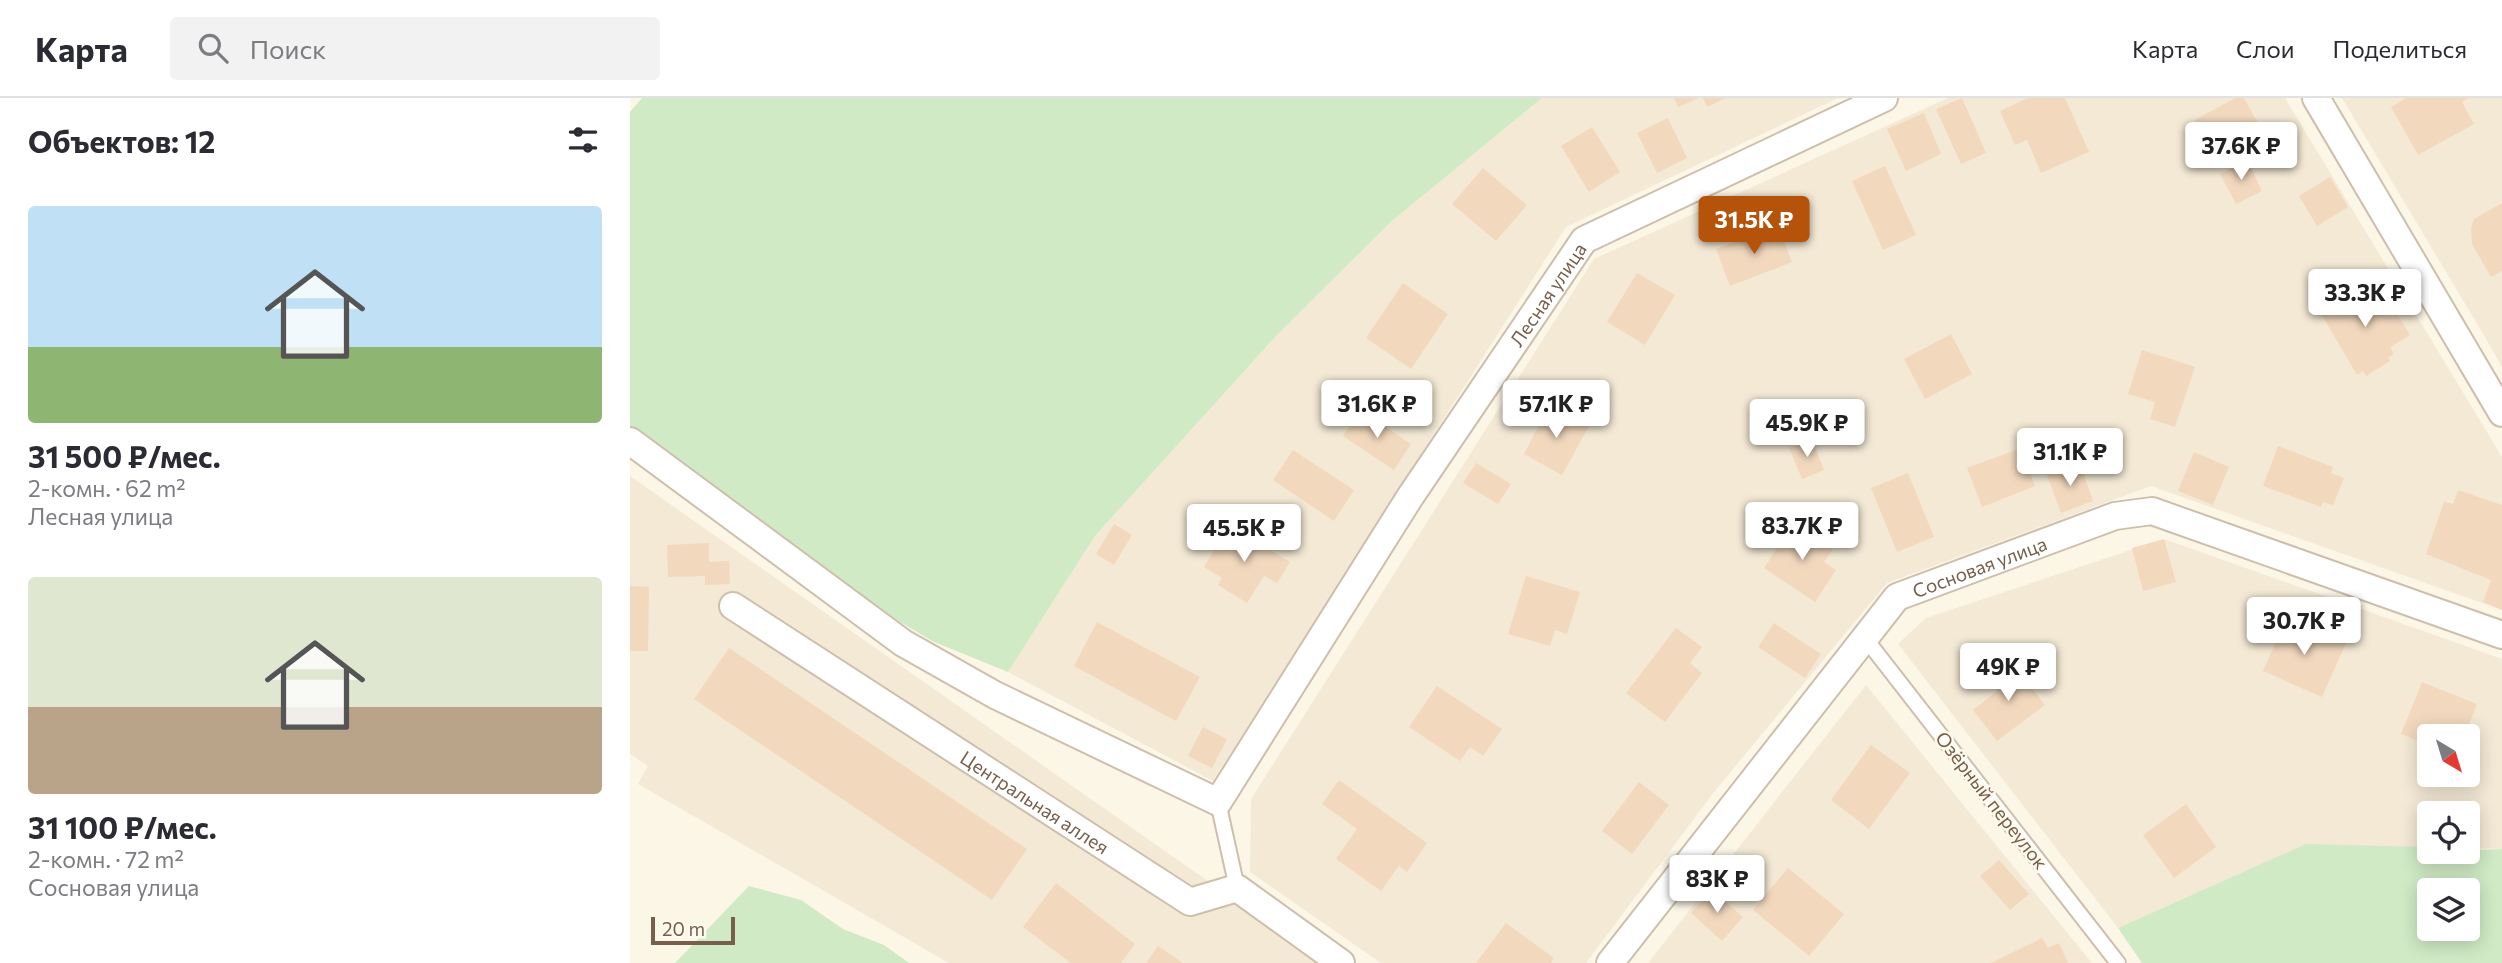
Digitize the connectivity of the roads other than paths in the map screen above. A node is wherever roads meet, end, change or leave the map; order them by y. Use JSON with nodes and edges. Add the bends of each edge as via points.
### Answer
{"nodes":[{"id":1,"x":1884,"y":98,"type":"edge"},
{"id":2,"x":2316,"y":98,"type":"edge"},
{"id":3,"x":2502,"y":413,"type":"edge"},
{"id":4,"x":630,"y":441,"type":"edge"},
{"id":5,"x":733,"y":606,"type":"dead end"},
{"id":6,"x":2502,"y":635,"type":"edge"},
{"id":7,"x":1865,"y":638,"type":"junction"},
{"id":8,"x":1218,"y":802,"type":"junction"},
{"id":9,"x":1237,"y":888,"type":"junction"},
{"id":10,"x":1340,"y":963,"type":"edge"},
{"id":11,"x":1610,"y":963,"type":"edge"},
{"id":12,"x":2118,"y":963,"type":"edge"}],
"edges":[{"from":1,"to":8,"type":"street","name":"Лесная улица","via":[[1584,240],[1410,498]]},
{"from":2,"to":3,"type":"street"},
{"from":4,"to":8,"type":"street","via":[[903,643],[995,695]]},
{"from":5,"to":9,"type":"street","name":"Центральная аллея","via":[[1190,902]]},
{"from":6,"to":7,"type":"street","name":"Сосновая улица","via":[[2152,511],[2115,516],[1897,597]]},
{"from":7,"to":11,"type":"street","name":"Сосновая улица"},
{"from":7,"to":12,"type":"lane","name":"Озёрный переулок"},
{"from":8,"to":9,"type":"lane"},
{"from":9,"to":10,"type":"street"}]}
